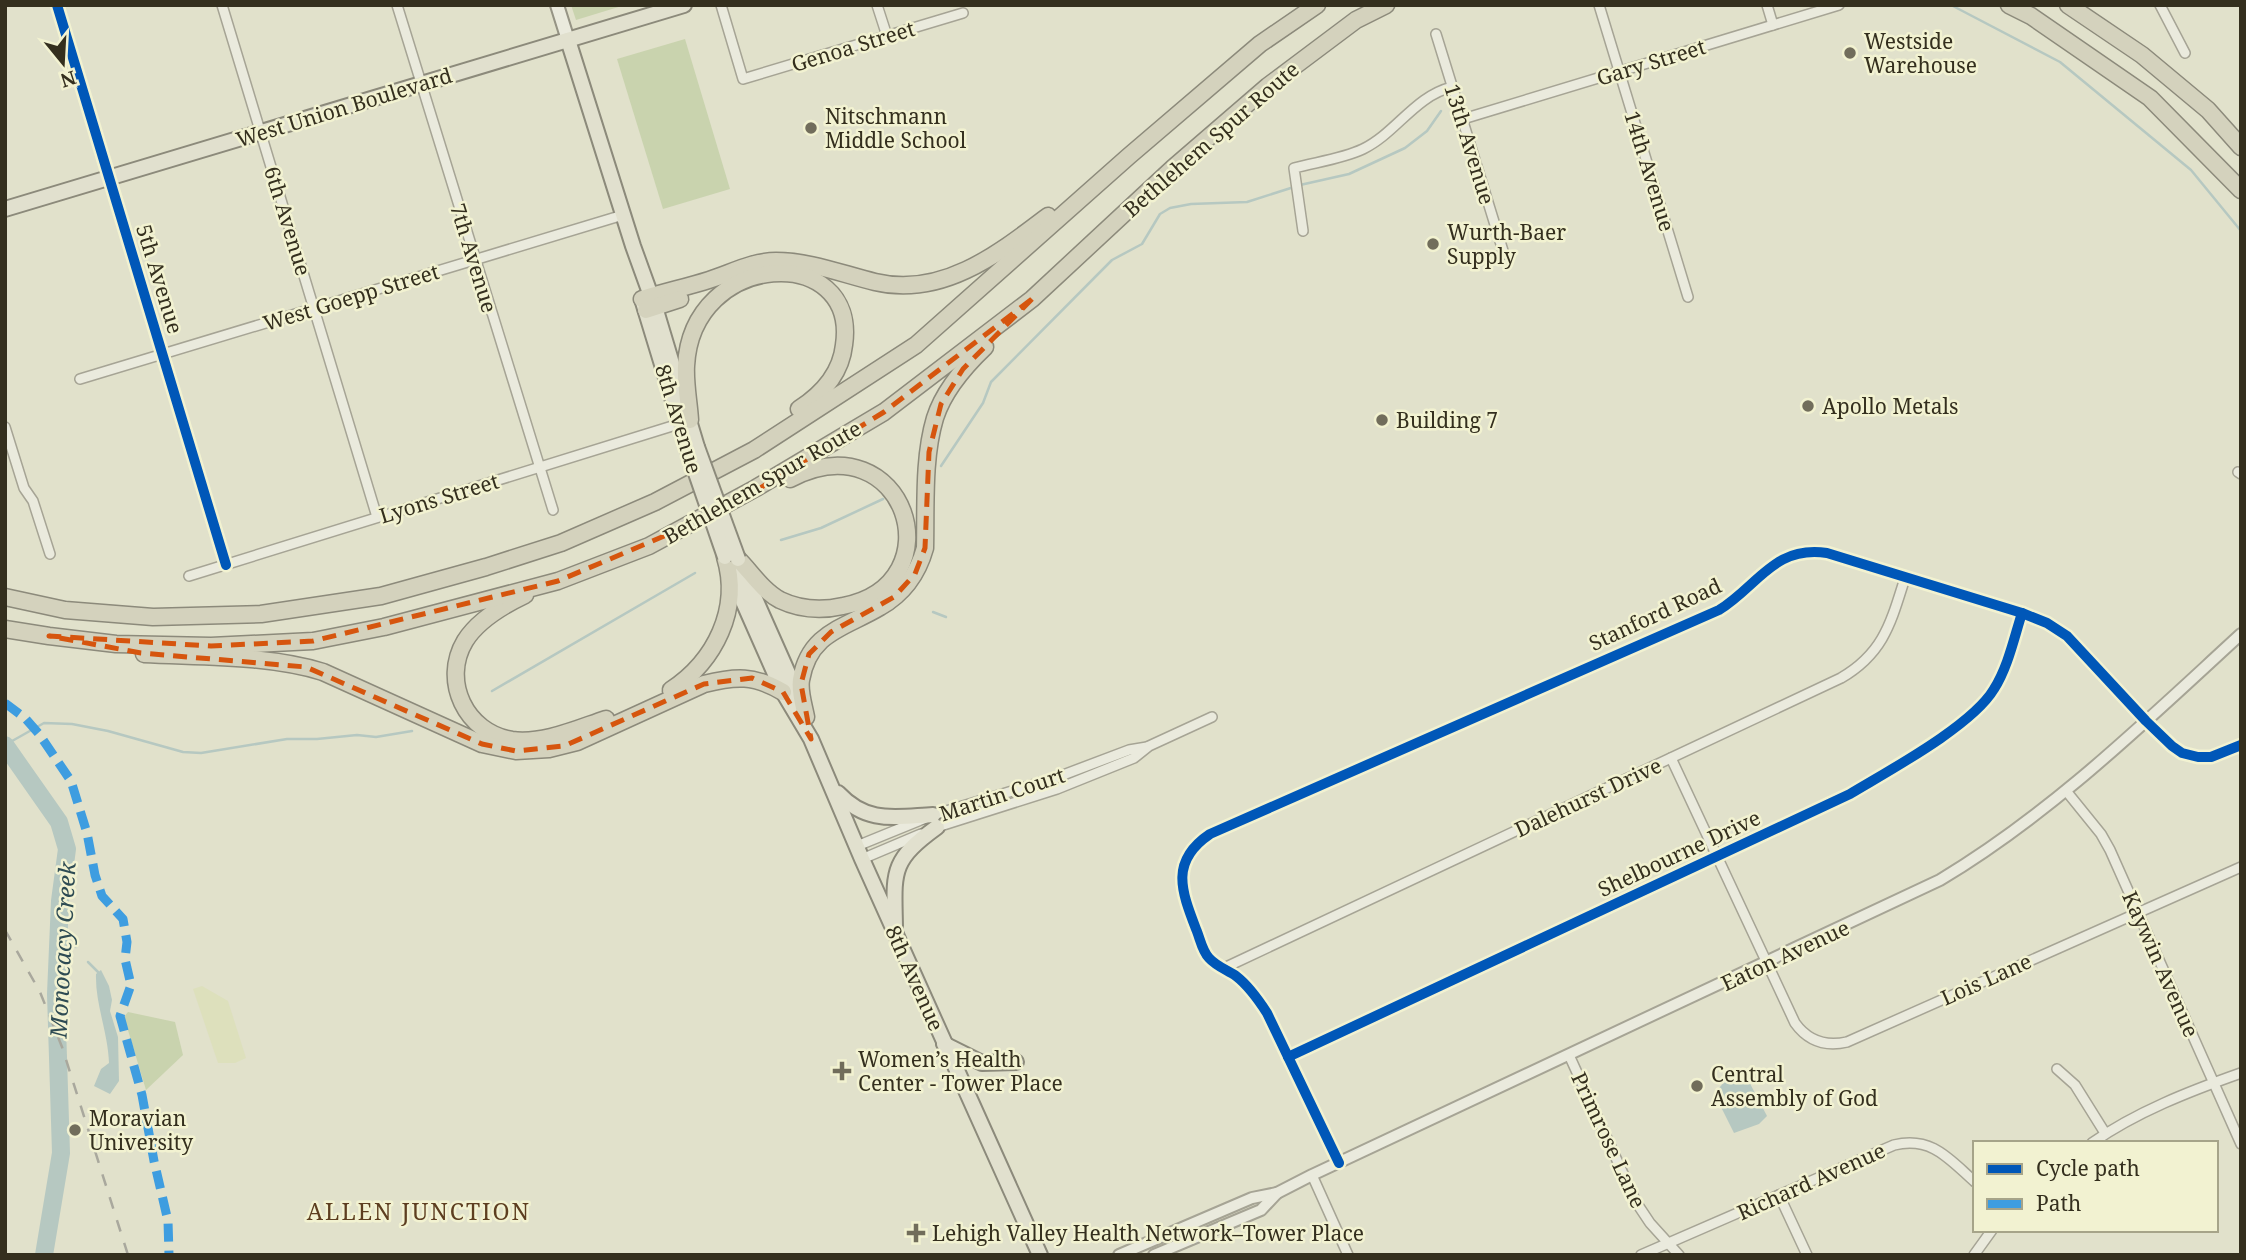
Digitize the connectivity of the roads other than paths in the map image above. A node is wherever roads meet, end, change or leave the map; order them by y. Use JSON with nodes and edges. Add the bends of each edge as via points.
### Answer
{"nodes":[{"id":1,"x":57,"y":5,"type":"edge"},
{"id":2,"x":222,"y":5,"type":"edge"},
{"id":3,"x":397,"y":5,"type":"edge"},
{"id":4,"x":557,"y":5,"type":"edge"},
{"id":5,"x":684,"y":5,"type":"edge"},
{"id":6,"x":721,"y":5,"type":"edge"},
{"id":7,"x":877,"y":5,"type":"edge"},
{"id":8,"x":1317,"y":5,"type":"edge"},
{"id":9,"x":1386,"y":5,"type":"edge"},
{"id":10,"x":1599,"y":5,"type":"edge"},
{"id":11,"x":1767,"y":5,"type":"edge"},
{"id":12,"x":1839,"y":5,"type":"edge"},
{"id":13,"x":2009,"y":5,"type":"edge"},
{"id":14,"x":2068,"y":5,"type":"edge"},
{"id":15,"x":2160,"y":5,"type":"edge"},
{"id":16,"x":963,"y":13,"type":"dead end"},
{"id":17,"x":1773,"y":25,"type":"junction"},
{"id":18,"x":1436,"y":34,"type":"dead end"},
{"id":19,"x":887,"y":36,"type":"junction"},
{"id":20,"x":568,"y":40,"type":"junction"},
{"id":21,"x":2185,"y":53,"type":"dead end"},
{"id":22,"x":1619,"y":72,"type":"junction"},
{"id":23,"x":421,"y":83,"type":"junction"},
{"id":24,"x":1452,"y":87,"type":"junction"},
{"id":25,"x":1463,"y":119,"type":"junction"},
{"id":26,"x":260,"y":132,"type":"junction"},
{"id":27,"x":2241,"y":147,"type":"edge"},
{"id":28,"x":1129,"y":156,"type":"junction"},
{"id":29,"x":109,"y":178,"type":"junction"},
{"id":30,"x":2241,"y":190,"type":"edge"},
{"id":31,"x":5,"y":209,"type":"edge"},
{"id":32,"x":623,"y":215,"type":"junction"},
{"id":33,"x":1303,"y":230,"type":"dead end"},
{"id":34,"x":1504,"y":254,"type":"dead end"},
{"id":35,"x":475,"y":260,"type":"junction"},
{"id":36,"x":747,"y":278,"type":"junction"},
{"id":37,"x":1688,"y":297,"type":"dead end"},
{"id":38,"x":1032,"y":299,"type":"junction"},
{"id":39,"x":648,"y":303,"type":"junction"},
{"id":40,"x":314,"y":308,"type":"junction"},
{"id":41,"x":163,"y":354,"type":"junction"},
{"id":42,"x":80,"y":379,"type":"dead end"},
{"id":43,"x":685,"y":422,"type":"junction"},
{"id":44,"x":5,"y":427,"type":"edge"},
{"id":45,"x":539,"y":468,"type":"junction"},
{"id":46,"x":655,"y":502,"type":"junction"},
{"id":47,"x":553,"y":510,"type":"dead end"},
{"id":48,"x":377,"y":517,"type":"junction"},
{"id":49,"x":690,"y":525,"type":"junction"},
{"id":50,"x":50,"y":554,"type":"dead end"},
{"id":51,"x":731,"y":558,"type":"junction"},
{"id":52,"x":226,"y":565,"type":"junction"},
{"id":53,"x":189,"y":576,"type":"dead end"},
{"id":54,"x":1905,"y":578,"type":"junction"},
{"id":55,"x":558,"y":581,"type":"junction"},
{"id":56,"x":5,"y":597,"type":"edge"},
{"id":57,"x":2022,"y":613,"type":"junction"},
{"id":58,"x":5,"y":629,"type":"edge"},
{"id":59,"x":2241,"y":635,"type":"edge"},
{"id":60,"x":49,"y":636,"type":"junction"},
{"id":61,"x":797,"y":702,"type":"junction"},
{"id":62,"x":1212,"y":718,"type":"dead end"},
{"id":63,"x":2146,"y":721,"type":"junction"},
{"id":64,"x":2241,"y":745,"type":"edge"},
{"id":65,"x":1671,"y":758,"type":"junction"},
{"id":66,"x":832,"y":787,"type":"junction"},
{"id":67,"x":2067,"y":792,"type":"junction"},
{"id":68,"x":935,"y":821,"type":"junction"},
{"id":69,"x":859,"y":853,"type":"junction"},
{"id":70,"x":1716,"y":856,"type":"junction"},
{"id":71,"x":2241,"y":867,"type":"edge"},
{"id":72,"x":2137,"y":912,"type":"junction"},
{"id":73,"x":895,"y":935,"type":"junction"},
{"id":74,"x":1767,"y":963,"type":"junction"},
{"id":75,"x":1224,"y":968,"type":"junction"},
{"id":76,"x":944,"y":1044,"type":"junction"},
{"id":77,"x":1569,"y":1055,"type":"junction"},
{"id":78,"x":1288,"y":1057,"type":"junction"},
{"id":79,"x":1016,"y":1062,"type":"dead end"},
{"id":80,"x":2057,"y":1069,"type":"dead end"},
{"id":81,"x":2241,"y":1073,"type":"edge"},
{"id":82,"x":2213,"y":1083,"type":"junction"},
{"id":83,"x":2105,"y":1133,"type":"junction"},
{"id":84,"x":2095,"y":1141,"type":"edge"},
{"id":85,"x":2241,"y":1144,"type":"edge"},
{"id":86,"x":1339,"y":1163,"type":"junction"},
{"id":87,"x":1312,"y":1175,"type":"junction"},
{"id":88,"x":1973,"y":1180,"type":"edge"},
{"id":89,"x":1277,"y":1193,"type":"junction"},
{"id":90,"x":1779,"y":1195,"type":"junction"},
{"id":91,"x":1991,"y":1232,"type":"edge"},
{"id":92,"x":1669,"y":1242,"type":"junction"},
{"id":93,"x":1040,"y":1255,"type":"edge"},
{"id":94,"x":1119,"y":1255,"type":"edge"},
{"id":95,"x":1154,"y":1255,"type":"edge"},
{"id":96,"x":1348,"y":1255,"type":"edge"},
{"id":97,"x":1641,"y":1255,"type":"edge"},
{"id":98,"x":1679,"y":1255,"type":"edge"},
{"id":99,"x":1807,"y":1255,"type":"edge"},
{"id":100,"x":1974,"y":1255,"type":"edge"}],
"edges":[{"from":1,"to":29,"type":"street","name":"5th Avenue"},
{"from":2,"to":26,"type":"street","name":"6th Avenue"},
{"from":3,"to":23,"type":"street","name":"7th Avenue"},
{"from":4,"to":20,"type":"main road","name":"8th Avenue"},
{"from":5,"to":20,"type":"main road","name":"West Union Boulevard"},
{"from":6,"to":19,"type":"street","name":"Genoa Street","via":[[743,79]]},
{"from":7,"to":19,"type":"street"},
{"from":8,"to":28,"type":"highway","name":"Bethlehem Spur Route","via":[[1260,44]]},
{"from":9,"to":38,"type":"highway","name":"Bethlehem Spur Route","via":[[1356,20],[1268,86]]},
{"from":10,"to":22,"type":"street","name":"14th Avenue"},
{"from":11,"to":17,"type":"street"},
{"from":12,"to":17,"type":"street","name":"Gary Street"},
{"from":13,"to":30,"type":"highway","via":[[2150,98]]},
{"from":14,"to":27,"type":"highway","via":[[2142,55],[2208,110]]},
{"from":15,"to":21,"type":"street"},
{"from":16,"to":19,"type":"street","name":"Genoa Street"},
{"from":17,"to":22,"type":"street","name":"Gary Street"},
{"from":18,"to":24,"type":"street","name":"13th Avenue"},
{"from":20,"to":23,"type":"main road","name":"West Union Boulevard"},
{"from":20,"to":32,"type":"main road","name":"8th Avenue"},
{"from":22,"to":25,"type":"street","name":"Gary Street"},
{"from":22,"to":37,"type":"street","name":"14th Avenue"},
{"from":23,"to":26,"type":"main road","name":"West Union Boulevard"},
{"from":23,"to":35,"type":"street","name":"7th Avenue"},
{"from":24,"to":25,"type":"street","name":"13th Avenue"},
{"from":24,"to":33,"type":"street","via":[[1425,98],[1362,149],[1294,167]]},
{"from":25,"to":34,"type":"street","name":"13th Avenue"},
{"from":26,"to":29,"type":"main road","name":"West Union Boulevard"},
{"from":26,"to":40,"type":"street","name":"6th Avenue"},
{"from":28,"to":39,"type":"highway","via":[[1001,251],[931,284],[886,284],[828,268],[777,261],[751,265]]},
{"from":28,"to":46,"type":"highway","name":"Bethlehem Spur Route","via":[[916,345],[754,450]]},
{"from":29,"to":31,"type":"main road","name":"West Union Boulevard"},
{"from":29,"to":41,"type":"street","name":"5th Avenue"},
{"from":32,"to":35,"type":"street","name":"West Goepp Street"},
{"from":32,"to":39,"type":"main road","name":"8th Avenue"},
{"from":35,"to":40,"type":"street","name":"West Goepp Street"},
{"from":35,"to":45,"type":"street","name":"7th Avenue"},
{"from":36,"to":39,"type":"highway"},
{"from":36,"to":43,"type":"highway","via":[[717,298],[696,326],[686,367]]},
{"from":36,"to":46,"type":"highway","via":[[790,274],[812,280],[829,292],[846,326],[841,359],[831,379],[810,401]]},
{"from":38,"to":49,"type":"highway","name":"Bethlehem Spur Route","via":[[884,412]]},
{"from":38,"to":61,"type":"highway","via":[[963,369],[941,404],[929,452],[925,548],[915,574],[881,607],[818,642],[809,654]]},
{"from":39,"to":43,"type":"main road","name":"8th Avenue"},
{"from":40,"to":41,"type":"street","name":"West Goepp Street"},
{"from":40,"to":48,"type":"street","name":"6th Avenue"},
{"from":41,"to":42,"type":"street","name":"West Goepp Street"},
{"from":41,"to":52,"type":"street","name":"5th Avenue"},
{"from":43,"to":45,"type":"street","name":"Lyons Street"},
{"from":43,"to":51,"type":"main road","name":"8th Avenue","bridge":true},
{"from":44,"to":50,"type":"street"},
{"from":45,"to":47,"type":"street","name":"7th Avenue"},
{"from":45,"to":48,"type":"street","name":"Lyons Street"},
{"from":46,"to":56,"type":"highway","name":"Bethlehem Spur Route","via":[[561,543],[486,567],[381,596],[261,614],[153,617],[65,610]]},
{"from":48,"to":52,"type":"street","name":"Lyons Street"},
{"from":49,"to":51,"type":"highway","via":[[806,471],[834,466],[856,468],[880,478],[902,509],[908,546],[901,566],[886,586],[866,600],[846,606],[812,610],[780,600]]},
{"from":49,"to":55,"type":"highway","name":"Bethlehem Spur Route"},
{"from":51,"to":55,"type":"highway","via":[[726,618],[707,658],[687,680],[623,713],[575,730],[528,741],[496,736],[481,728],[461,704],[456,672],[462,648],[490,616]]},
{"from":51,"to":61,"type":"main road","name":"8th Avenue"},
{"from":52,"to":53,"type":"street","name":"Lyons Street"},
{"from":54,"to":57,"type":"street","name":"Stanford Road"},
{"from":54,"to":65,"type":"street","name":"Dalehurst Drive","via":[[1887,632],[1855,670]]},
{"from":54,"to":75,"type":"street","name":"Stanford Road","via":[[1827,553],[1783,558],[1719,610],[1210,834],[1193,847],[1183,868],[1182,888],[1206,954]]},
{"from":55,"to":60,"type":"highway","name":"Bethlehem Spur Route","via":[[384,627],[302,642],[116,644]]},
{"from":57,"to":63,"type":"street","name":"Stanford Road","via":[[2067,636]]},
{"from":57,"to":70,"type":"street","name":"Shelbourne Drive","via":[[1996,687],[1979,708],[1909,759],[1850,794]]},
{"from":58,"to":60,"type":"highway","name":"Bethlehem Spur Route"},
{"from":59,"to":63,"type":"street","name":"Eaton Avenue"},
{"from":60,"to":61,"type":"highway","via":[[141,653],[306,667],[482,744],[516,751],[577,742],[720,680],[752,678]]},
{"from":61,"to":66,"type":"main road","name":"8th Avenue"},
{"from":62,"to":68,"type":"street","name":"Martin Court","via":[[1149,746]]},
{"from":63,"to":64,"type":"street","name":"Stanford Road","via":[[2190,756],[2211,757]]},
{"from":63,"to":67,"type":"street","name":"Eaton Avenue"},
{"from":65,"to":70,"type":"street","name":"Lois Lane"},
{"from":65,"to":75,"type":"street","name":"Dalehurst Drive"},
{"from":66,"to":68,"type":"main road","via":[[863,814]]},
{"from":66,"to":69,"type":"main road","name":"8th Avenue"},
{"from":67,"to":72,"type":"street","name":"Kaywin Avenue","via":[[2105,841]]},
{"from":67,"to":74,"type":"street","name":"Eaton Avenue","via":[[1940,880]]},
{"from":68,"to":69,"type":"street","name":"Martin Court"},
{"from":68,"to":73,"type":"main road","via":[[900,862]]},
{"from":69,"to":73,"type":"main road","name":"8th Avenue"},
{"from":70,"to":74,"type":"street","name":"Lois Lane"},
{"from":70,"to":78,"type":"street","name":"Shelbourne Drive"},
{"from":71,"to":72,"type":"street","name":"Lois Lane"},
{"from":72,"to":74,"type":"street","name":"Lois Lane","via":[[1835,1044],[1817,1042],[1801,1031]]},
{"from":72,"to":82,"type":"street","name":"Kaywin Avenue"},
{"from":73,"to":76,"type":"main road","name":"8th Avenue"},
{"from":74,"to":77,"type":"street","name":"Eaton Avenue"},
{"from":75,"to":78,"type":"street","via":[[1255,995]]},
{"from":76,"to":79,"type":"main road","via":[[982,1063]]},
{"from":76,"to":93,"type":"main road","name":"8th Avenue"},
{"from":77,"to":86,"type":"street","name":"Eaton Avenue"},
{"from":77,"to":92,"type":"street","name":"Primrose Lane","via":[[1636,1202]]},
{"from":78,"to":86,"type":"street"},
{"from":80,"to":83,"type":"street","via":[[2076,1085]]},
{"from":81,"to":82,"type":"street"},
{"from":82,"to":83,"type":"street"},
{"from":82,"to":85,"type":"street","name":"Kaywin Avenue"},
{"from":83,"to":84,"type":"street"},
{"from":86,"to":87,"type":"street","name":"Eaton Avenue"},
{"from":87,"to":89,"type":"street","name":"Eaton Avenue"},
{"from":87,"to":96,"type":"street"},
{"from":88,"to":90,"type":"street","name":"Richard Avenue","via":[[1938,1150],[1903,1143]]},
{"from":89,"to":94,"type":"street","name":"Eaton Avenue","via":[[1252,1198]]},
{"from":89,"to":95,"type":"street","name":"Eaton Avenue","via":[[1261,1210]]},
{"from":90,"to":92,"type":"street","name":"Richard Avenue"},
{"from":90,"to":99,"type":"street"},
{"from":91,"to":100,"type":"street"},
{"from":92,"to":97,"type":"street","name":"Richard Avenue"},
{"from":92,"to":98,"type":"street","name":"Primrose Lane"}]}
